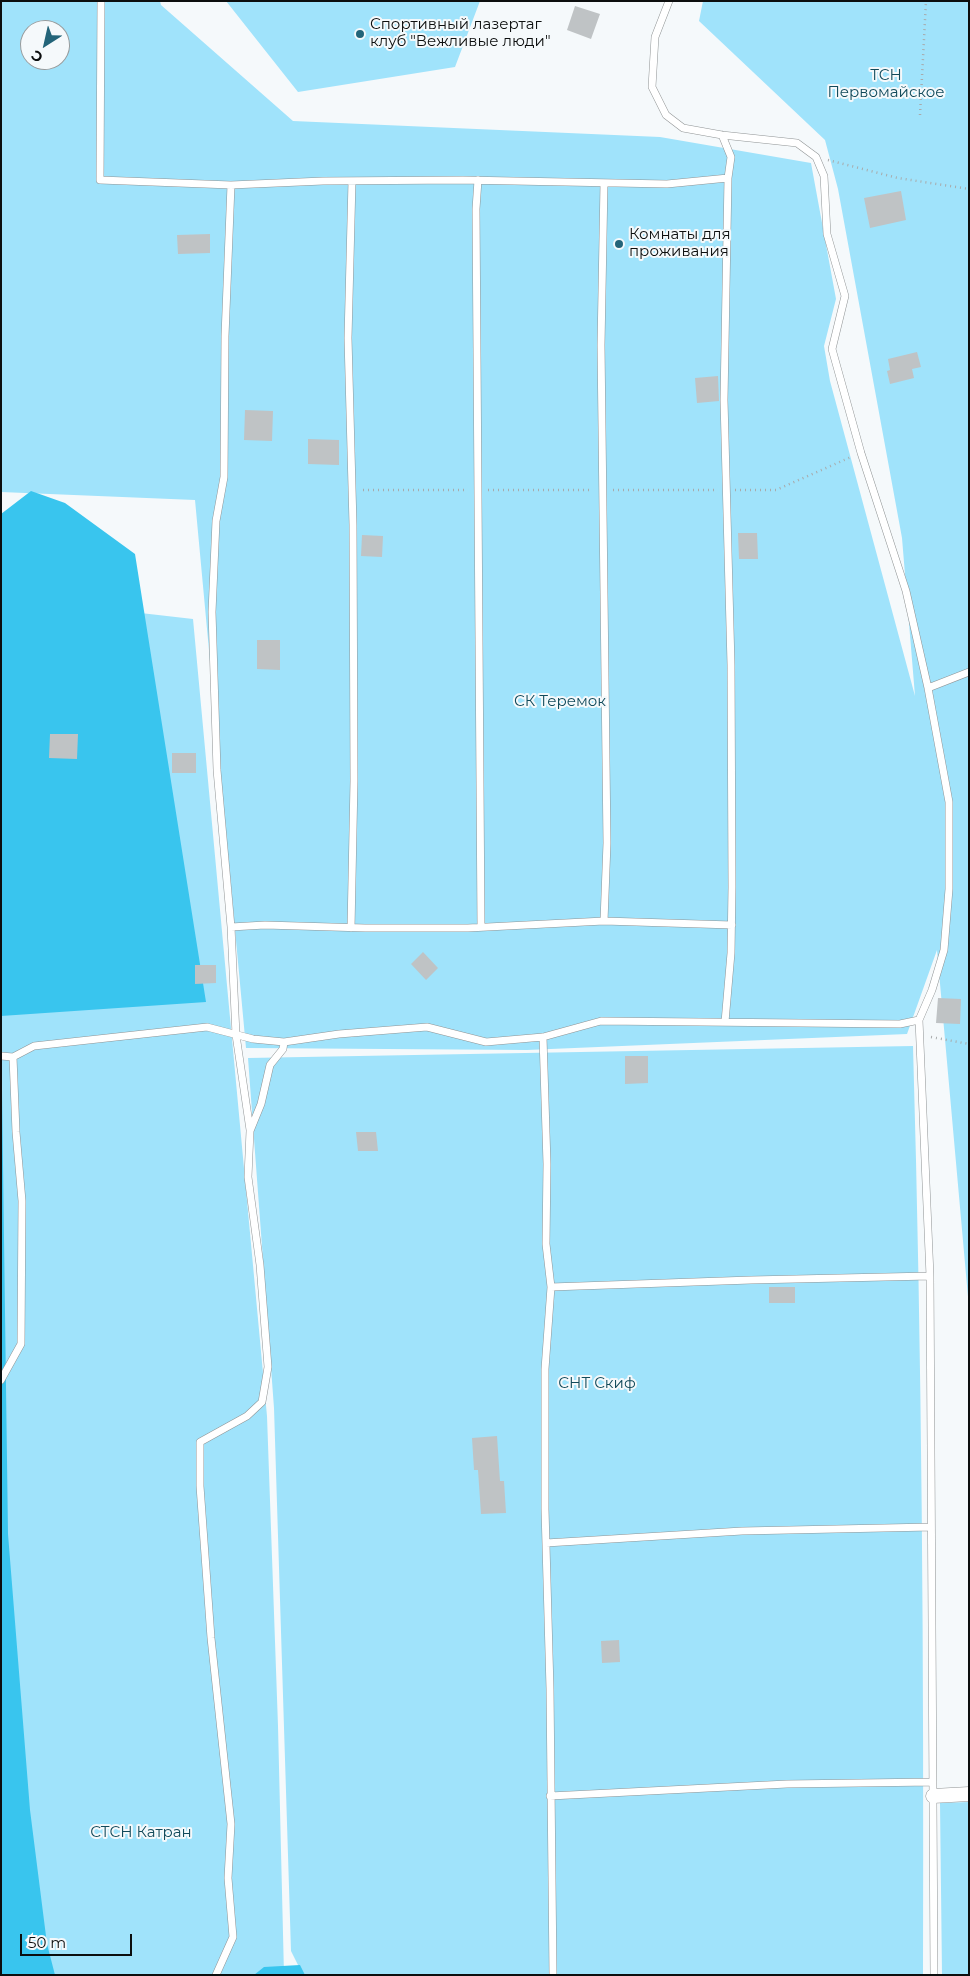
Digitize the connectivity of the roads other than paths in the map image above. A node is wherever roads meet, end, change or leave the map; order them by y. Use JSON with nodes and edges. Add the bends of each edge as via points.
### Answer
{"nodes":[{"id":1,"x":101,"y":1,"type":"edge"},
{"id":2,"x":669,"y":1,"type":"edge"},
{"id":3,"x":722,"y":135,"type":"junction"},
{"id":4,"x":728,"y":178,"type":"junction"},
{"id":5,"x":478,"y":180,"type":"junction"},
{"id":6,"x":352,"y":181,"type":"junction"},
{"id":7,"x":604,"y":183,"type":"junction"},
{"id":8,"x":231,"y":185,"type":"junction"},
{"id":9,"x":969,"y":672,"type":"edge"},
{"id":10,"x":928,"y":688,"type":"junction"},
{"id":11,"x":604,"y":921,"type":"junction"},
{"id":12,"x":732,"y":925,"type":"junction"},
{"id":13,"x":231,"y":927,"type":"junction"},
{"id":14,"x":482,"y":927,"type":"junction"},
{"id":15,"x":351,"y":928,"type":"junction"},
{"id":16,"x":919,"y":1020,"type":"junction"},
{"id":17,"x":725,"y":1022,"type":"junction"},
{"id":18,"x":236,"y":1035,"type":"junction"},
{"id":19,"x":543,"y":1037,"type":"junction"},
{"id":20,"x":284,"y":1042,"type":"junction"},
{"id":21,"x":1,"y":1056,"type":"edge"},
{"id":22,"x":13,"y":1057,"type":"junction"},
{"id":23,"x":250,"y":1131,"type":"junction"},
{"id":24,"x":930,"y":1276,"type":"junction"},
{"id":25,"x":551,"y":1287,"type":"junction"},
{"id":26,"x":1,"y":1380,"type":"edge"},
{"id":27,"x":931,"y":1527,"type":"junction"},
{"id":28,"x":546,"y":1542,"type":"junction"},
{"id":29,"x":933,"y":1782,"type":"junction"},
{"id":30,"x":969,"y":1794,"type":"edge"},
{"id":31,"x":550,"y":1796,"type":"junction"},
{"id":32,"x":933,"y":1796,"type":"junction"},
{"id":33,"x":216,"y":1975,"type":"edge"},
{"id":34,"x":553,"y":1975,"type":"edge"},
{"id":35,"x":934,"y":1975,"type":"edge"}],
"edges":[{"from":1,"to":8,"type":"lane","via":[[100,180]]},
{"from":2,"to":3,"type":"lane","via":[[655,37],[652,87],[666,115],[683,128]]},
{"from":3,"to":4,"type":"lane","via":[[731,157]]},
{"from":3,"to":10,"type":"lane","via":[[797,143],[816,157],[824,176],[827,234],[845,296],[832,349],[861,453],[906,592]]},
{"from":4,"to":7,"type":"lane","via":[[667,184]]},
{"from":4,"to":12,"type":"lane","via":[[724,400],[731,666]]},
{"from":5,"to":6,"type":"lane"},
{"from":5,"to":7,"type":"lane"},
{"from":5,"to":14,"type":"lane"},
{"from":6,"to":8,"type":"lane"},
{"from":6,"to":15,"type":"lane","via":[[348,338],[353,525]]},
{"from":7,"to":11,"type":"lane","via":[[601,345],[607,843]]},
{"from":8,"to":13,"type":"lane","via":[[224,477],[216,520],[212,612],[217,770]]},
{"from":9,"to":10,"type":"lane"},
{"from":10,"to":16,"type":"lane","via":[[949,802],[950,889],[944,950]]},
{"from":11,"to":12,"type":"lane"},
{"from":11,"to":14,"type":"lane"},
{"from":12,"to":17,"type":"lane"},
{"from":13,"to":15,"type":"lane"},
{"from":13,"to":18,"type":"lane"},
{"from":14,"to":15,"type":"lane"},
{"from":16,"to":17,"type":"lane","via":[[900,1024]]},
{"from":16,"to":24,"type":"lane"},
{"from":17,"to":19,"type":"lane","via":[[601,1021]]},
{"from":18,"to":20,"type":"lane"},
{"from":18,"to":22,"type":"lane","via":[[207,1027],[34,1046]]},
{"from":18,"to":23,"type":"lane"},
{"from":19,"to":20,"type":"lane","via":[[486,1042],[427,1027]]},
{"from":19,"to":25,"type":"lane","via":[[548,1164],[546,1244]]},
{"from":20,"to":23,"type":"lane","via":[[283,1050],[270,1065],[262,1104]]},
{"from":21,"to":22,"type":"lane"},
{"from":22,"to":26,"type":"lane","via":[[22,1200],[21,1344]]},
{"from":23,"to":33,"type":"lane","via":[[248,1177],[260,1265],[268,1367],[262,1402],[247,1416],[200,1442],[211,1638],[232,1824],[228,1878],[233,1937]]},
{"from":24,"to":25,"type":"lane"},
{"from":24,"to":27,"type":"lane"},
{"from":25,"to":28,"type":"lane","via":[[545,1369]]},
{"from":27,"to":28,"type":"lane","via":[[742,1531]]},
{"from":27,"to":29,"type":"lane"},
{"from":28,"to":31,"type":"lane"},
{"from":29,"to":31,"type":"lane","via":[[787,1784]]},
{"from":29,"to":32,"type":"lane"},
{"from":30,"to":32,"type":"street"},
{"from":31,"to":34,"type":"lane"},
{"from":32,"to":35,"type":"lane"}]}
